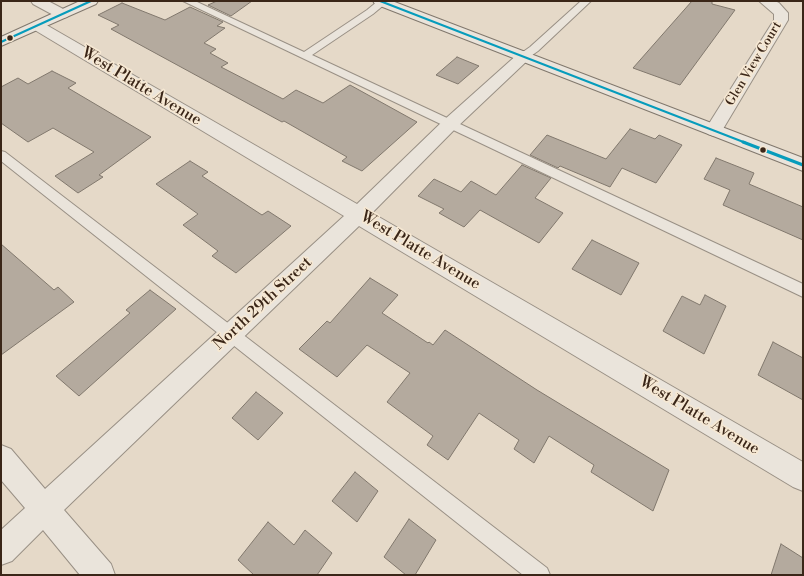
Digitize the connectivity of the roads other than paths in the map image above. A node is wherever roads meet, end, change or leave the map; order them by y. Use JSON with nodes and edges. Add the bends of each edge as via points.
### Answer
{"nodes":[{"id":1,"x":38,"y":1,"type":"edge"},
{"id":2,"x":91,"y":1,"type":"edge"},
{"id":3,"x":188,"y":1,"type":"edge"},
{"id":4,"x":381,"y":1,"type":"edge"},
{"id":5,"x":586,"y":1,"type":"edge"},
{"id":6,"x":766,"y":1,"type":"edge"},
{"id":7,"x":62,"y":14,"type":"junction"},
{"id":8,"x":38,"y":26,"type":"junction"},
{"id":9,"x":1,"y":42,"type":"edge"},
{"id":10,"x":304,"y":56,"type":"junction"},
{"id":11,"x":524,"y":56,"type":"junction"},
{"id":12,"x":450,"y":124,"type":"junction"},
{"id":13,"x":714,"y":130,"type":"junction"},
{"id":14,"x":1,"y":155,"type":"edge"},
{"id":15,"x":803,"y":165,"type":"edge"},
{"id":16,"x":358,"y":215,"type":"junction"},
{"id":17,"x":803,"y":290,"type":"edge"},
{"id":18,"x":232,"y":334,"type":"junction"},
{"id":19,"x":1,"y":459,"type":"edge"},
{"id":20,"x":803,"y":477,"type":"edge"},
{"id":21,"x":44,"y":510,"type":"junction"},
{"id":22,"x":1,"y":550,"type":"edge"},
{"id":23,"x":100,"y":575,"type":"edge"},
{"id":24,"x":540,"y":575,"type":"edge"}],
"edges":[{"from":1,"to":7,"type":"street"},
{"from":2,"to":7,"type":"street"},
{"from":3,"to":10,"type":"lane"},
{"from":4,"to":10,"type":"lane","via":[[370,12]]},
{"from":4,"to":11,"type":"street"},
{"from":5,"to":11,"type":"lane"},
{"from":6,"to":13,"type":"street","name":"Glen View Court","via":[[781,13],[782,20]]},
{"from":7,"to":8,"type":"street"},
{"from":8,"to":9,"type":"street"},
{"from":8,"to":16,"type":"street","name":"West Platte Avenue"},
{"from":10,"to":12,"type":"lane"},
{"from":11,"to":12,"type":"street","name":"North 29th Street"},
{"from":11,"to":13,"type":"street"},
{"from":12,"to":16,"type":"street","name":"North 29th Street"},
{"from":12,"to":17,"type":"lane"},
{"from":13,"to":15,"type":"street"},
{"from":14,"to":18,"type":"lane"},
{"from":16,"to":18,"type":"street","name":"North 29th Street"},
{"from":16,"to":20,"type":"street","name":"West Platte Avenue"},
{"from":18,"to":21,"type":"street","name":"North 29th Street"},
{"from":18,"to":24,"type":"lane"},
{"from":19,"to":21,"type":"street"},
{"from":21,"to":22,"type":"street","name":"North 29th Street"},
{"from":21,"to":23,"type":"street"}]}
